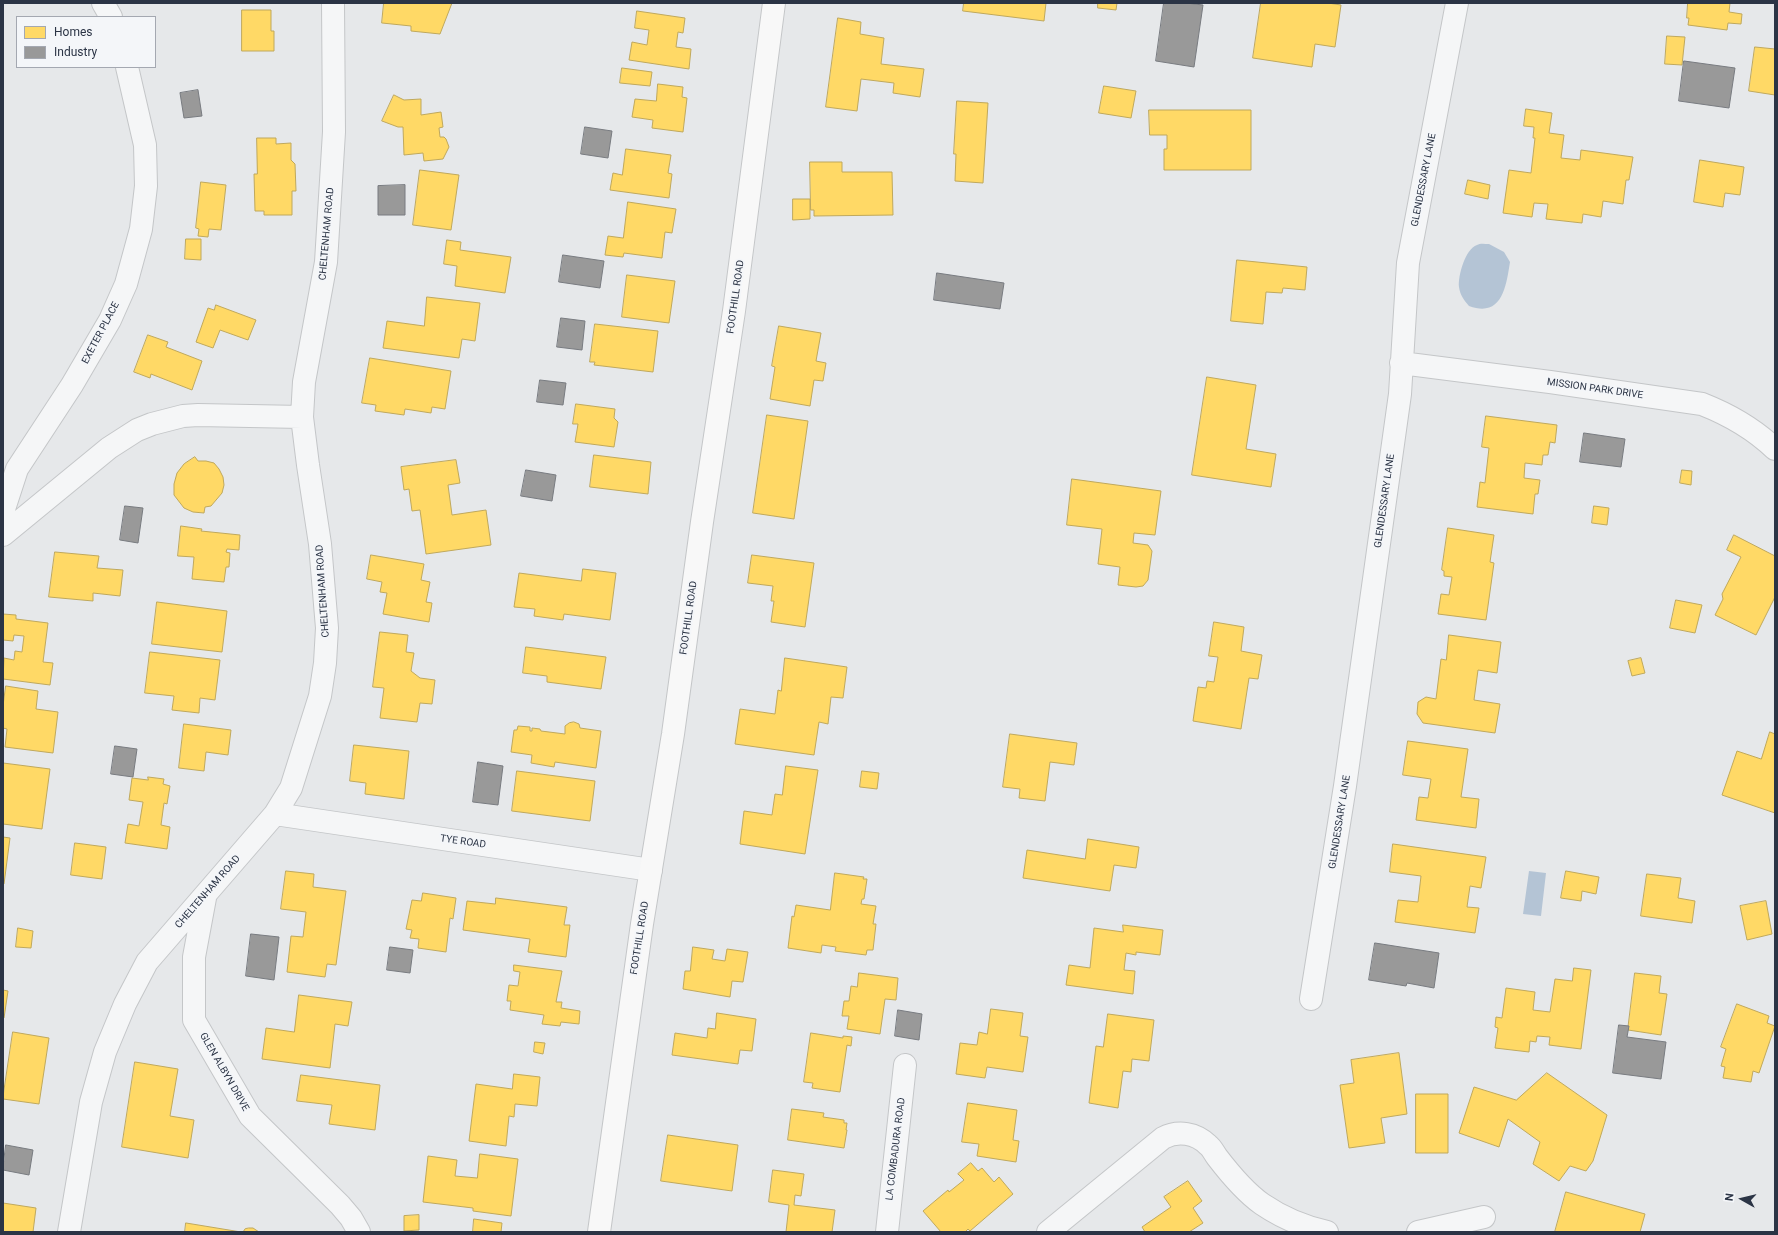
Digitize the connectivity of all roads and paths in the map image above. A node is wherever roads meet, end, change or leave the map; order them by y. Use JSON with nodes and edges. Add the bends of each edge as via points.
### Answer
{"nodes":[{"id":1,"x":103,"y":3,"type":"edge"},
{"id":2,"x":333,"y":3,"type":"edge"},
{"id":3,"x":774,"y":3,"type":"edge"},
{"id":4,"x":1457,"y":3,"type":"edge"},
{"id":5,"x":110,"y":16,"type":"edge"},
{"id":6,"x":127,"y":68,"type":"edge"},
{"id":7,"x":1401,"y":363,"type":"junction"},
{"id":8,"x":302,"y":417,"type":"junction"},
{"id":9,"x":1775,"y":449,"type":"edge"},
{"id":10,"x":3,"y":512,"type":"edge"},
{"id":11,"x":3,"y":535,"type":"edge"},
{"id":12,"x":275,"y":814,"type":"junction"},
{"id":13,"x":651,"y":870,"type":"junction"},
{"id":14,"x":206,"y":894,"type":"junction"},
{"id":15,"x":1311,"y":999,"type":"dead end"},
{"id":16,"x":905,"y":1065,"type":"dead end"},
{"id":17,"x":1484,"y":1217,"type":"dead end"},
{"id":18,"x":69,"y":1232,"type":"edge"},
{"id":19,"x":359,"y":1232,"type":"edge"},
{"id":20,"x":599,"y":1232,"type":"edge"},
{"id":21,"x":887,"y":1232,"type":"edge"},
{"id":22,"x":1048,"y":1232,"type":"edge"},
{"id":23,"x":1327,"y":1232,"type":"edge"},
{"id":24,"x":1418,"y":1232,"type":"edge"}],
"edges":[{"from":1,"to":5,"type":"street"},
{"from":2,"to":8,"type":"street","name":"CHELTENHAM ROAD","via":[[334,132],[326,262],[304,382]]},
{"from":3,"to":13,"type":"main road","name":"FOOTHILL ROAD","via":[[734,311]]},
{"from":4,"to":7,"type":"street","name":"GLENDESSARY LANE","via":[[1408,263]]},
{"from":6,"to":10,"type":"street","name":"EXETER PLACE","via":[[145,145],[146,186],[140,236],[126,284],[110,320],[72,385],[17,469]]},
{"from":7,"to":9,"type":"street","name":"MISSION PARK DRIVE","via":[[1702,404],[1751,428]]},
{"from":7,"to":15,"type":"street","name":"GLENDESSARY LANE","via":[[1400,394],[1346,786]]},
{"from":8,"to":11,"type":"street","via":[[198,415],[152,424],[137,430],[109,448]]},
{"from":8,"to":12,"type":"street","name":"CHELTENHAM ROAD","via":[[320,544],[327,628],[325,662],[320,696],[291,788]]},
{"from":12,"to":13,"type":"street","name":"TYE ROAD"},
{"from":12,"to":14,"type":"street","name":"CHELTENHAM ROAD"},
{"from":13,"to":20,"type":"main road","name":"FOOTHILL ROAD"},
{"from":14,"to":18,"type":"street","name":"CHELTENHAM ROAD","via":[[147,962],[125,1004],[105,1052],[91,1102]]},
{"from":14,"to":19,"type":"street","name":"GLEN ALBYN DRIVE","via":[[194,957],[194,1020],[250,1116],[340,1205]]},
{"from":16,"to":21,"type":"street","name":"LA COMBADURA ROAD"},
{"from":17,"to":24,"type":"street"},
{"from":22,"to":23,"type":"street","via":[[1163,1138],[1172,1133],[1184,1132],[1209,1145],[1242,1185],[1262,1204],[1296,1222]]}]}
